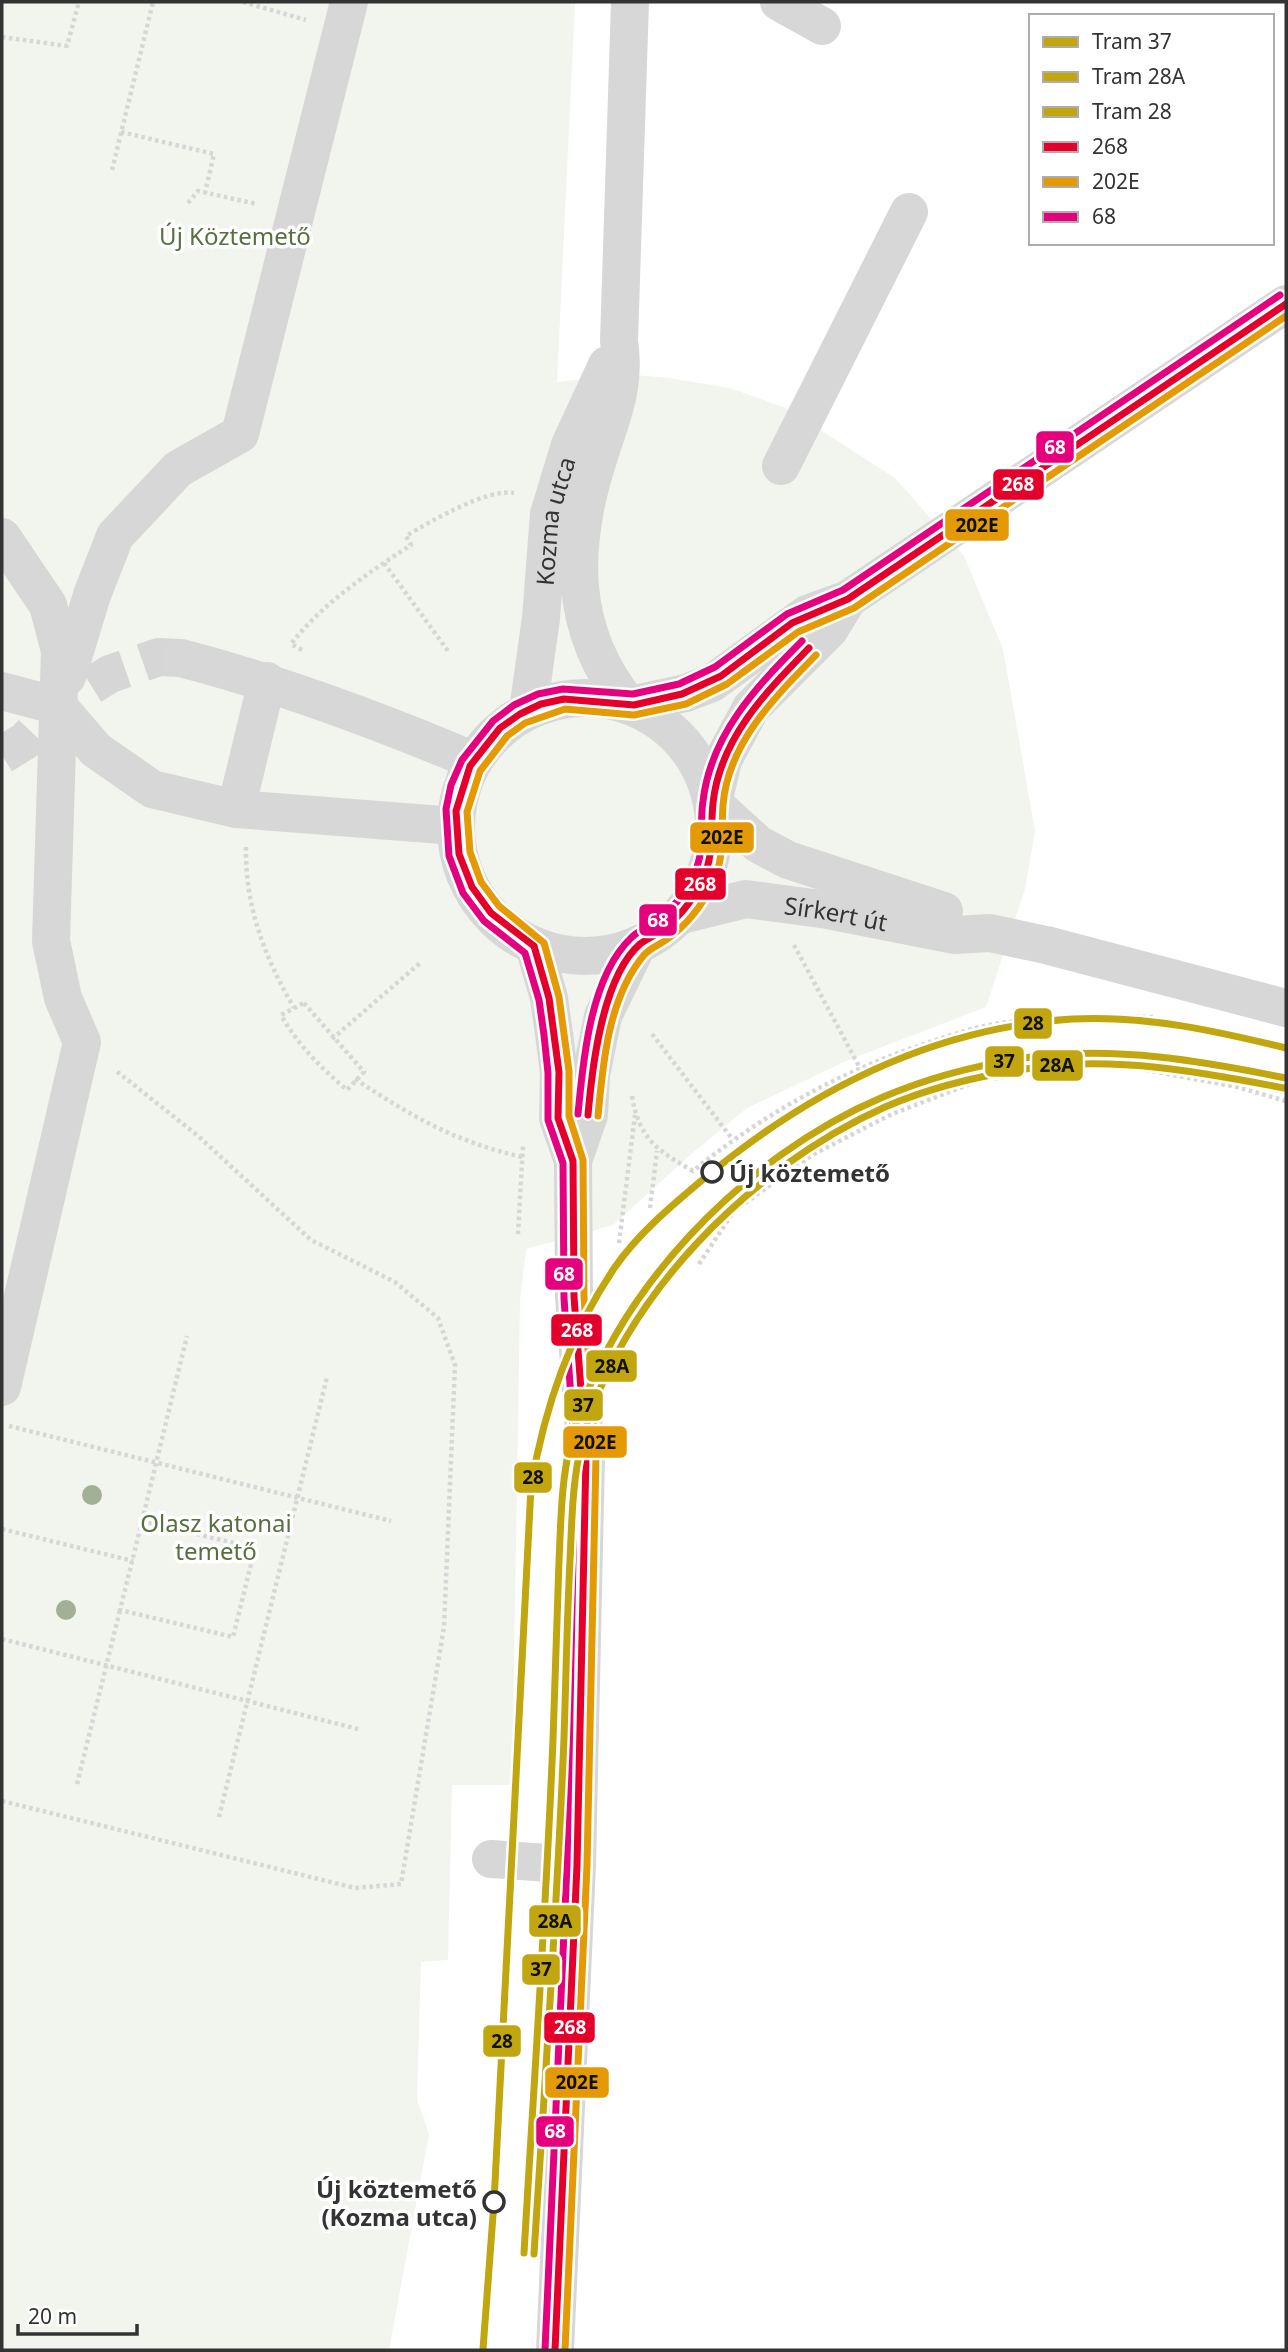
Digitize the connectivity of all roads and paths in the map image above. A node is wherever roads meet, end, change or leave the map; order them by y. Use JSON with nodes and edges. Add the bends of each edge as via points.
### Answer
{"nodes":[{"id":1,"x":79,"y":2,"type":"edge"},
{"id":2,"x":153,"y":2,"type":"edge"},
{"id":3,"x":243,"y":2,"type":"edge"},
{"id":4,"x":630,"y":2,"type":"edge"},
{"id":5,"x":779,"y":2,"type":"edge"},
{"id":6,"x":345,"y":16,"type":"edge"},
{"id":7,"x":822,"y":26,"type":"dead end"},
{"id":8,"x":2,"y":37,"type":"edge"},
{"id":9,"x":121,"y":132,"type":"junction"},
{"id":10,"x":112,"y":170,"type":"dead end"},
{"id":11,"x":205,"y":193,"type":"junction"},
{"id":12,"x":188,"y":203,"type":"dead end"},
{"id":13,"x":909,"y":212,"type":"dead end"},
{"id":14,"x":295,"y":213,"type":"junction"},
{"id":15,"x":1286,"y":304,"type":"edge"},
{"id":16,"x":619,"y":341,"type":"junction"},
{"id":17,"x":781,"y":466,"type":"dead end"},
{"id":18,"x":514,"y":491,"type":"dead end"},
{"id":19,"x":2,"y":537,"type":"edge"},
{"id":20,"x":384,"y":563,"type":"junction"},
{"id":21,"x":848,"y":599,"type":"junction"},
{"id":22,"x":447,"y":651,"type":"dead end"},
{"id":23,"x":313,"y":657,"type":"dead end"},
{"id":24,"x":181,"y":658,"type":"tunnel mouth"},
{"id":25,"x":267,"y":681,"type":"junction"},
{"id":26,"x":2,"y":691,"type":"edge"},
{"id":27,"x":629,"y":705,"type":"junction"},
{"id":28,"x":58,"y":706,"type":"junction"},
{"id":29,"x":528,"y":711,"type":"junction"},
{"id":30,"x":472,"y":760,"type":"junction"},
{"id":31,"x":713,"y":803,"type":"junction"},
{"id":32,"x":241,"y":825,"type":"junction"},
{"id":33,"x":455,"y":826,"type":"junction"},
{"id":34,"x":681,"y":915,"type":"junction"},
{"id":35,"x":990,"y":933,"type":"junction"},
{"id":36,"x":792,"y":941,"type":"dead end"},
{"id":37,"x":534,"y":946,"type":"junction"},
{"id":38,"x":637,"y":946,"type":"junction"},
{"id":39,"x":420,"y":963,"type":"dead end"},
{"id":40,"x":294,"y":1008,"type":"junction"},
{"id":41,"x":1286,"y":1008,"type":"edge"},
{"id":42,"x":1158,"y":1017,"type":"dead end"},
{"id":43,"x":652,"y":1034,"type":"dead end"},
{"id":44,"x":332,"y":1039,"type":"junction"},
{"id":45,"x":82,"y":1042,"type":"junction"},
{"id":46,"x":860,"y":1068,"type":"junction"},
{"id":47,"x":355,"y":1079,"type":"junction"},
{"id":48,"x":630,"y":1088,"type":"dead end"},
{"id":49,"x":1286,"y":1101,"type":"edge"},
{"id":50,"x":635,"y":1115,"type":"junction"},
{"id":51,"x":733,"y":1140,"type":"junction"},
{"id":52,"x":657,"y":1151,"type":"junction"},
{"id":53,"x":522,"y":1157,"type":"dead end"},
{"id":54,"x":573,"y":1161,"type":"junction"},
{"id":55,"x":650,"y":1208,"type":"dead end"},
{"id":56,"x":619,"y":1243,"type":"dead end"},
{"id":57,"x":17,"y":1253,"type":"edge"},
{"id":58,"x":699,"y":1264,"type":"dead end"},
{"id":59,"x":187,"y":1336,"type":"dead end"},
{"id":60,"x":327,"y":1377,"type":"dead end"},
{"id":61,"x":2,"y":1387,"type":"edge"},
{"id":62,"x":2,"y":1424,"type":"edge"},
{"id":63,"x":156,"y":1463,"type":"junction"},
{"id":64,"x":297,"y":1498,"type":"junction"},
{"id":65,"x":142,"y":1521,"type":"junction"},
{"id":66,"x":391,"y":1521,"type":"dead end"},
{"id":67,"x":2,"y":1529,"type":"edge"},
{"id":68,"x":133,"y":1562,"type":"junction"},
{"id":69,"x":120,"y":1610,"type":"junction"},
{"id":70,"x":2,"y":1639,"type":"edge"},
{"id":71,"x":105,"y":1665,"type":"junction"},
{"id":72,"x":247,"y":1701,"type":"junction"},
{"id":73,"x":358,"y":1729,"type":"dead end"},
{"id":74,"x":77,"y":1784,"type":"dead end"},
{"id":75,"x":2,"y":1801,"type":"edge"},
{"id":76,"x":219,"y":1817,"type":"dead end"},
{"id":77,"x":491,"y":1859,"type":"dead end"},
{"id":78,"x":577,"y":1865,"type":"junction"},
{"id":79,"x":555,"y":2350,"type":"edge"}],
"edges":[{"from":1,"to":8,"type":"path","via":[[67,47]]},
{"from":2,"to":9,"type":"path"},
{"from":3,"to":6,"type":"path"},
{"from":4,"to":16,"type":"street","name":"Kozma utca"},
{"from":5,"to":7,"type":"street"},
{"from":6,"to":14,"type":"street"},
{"from":9,"to":10,"type":"path"},
{"from":9,"to":11,"type":"path","via":[[214,154]]},
{"from":11,"to":12,"type":"path","via":[[198,191]]},
{"from":11,"to":14,"type":"path"},
{"from":13,"to":17,"type":"street"},
{"from":14,"to":28,"type":"street","via":[[240,434],[178,469],[116,536],[92,595]]},
{"from":15,"to":21,"type":"street"},
{"from":16,"to":27,"type":"street","name":"Kozma utca","via":[[623,369],[586,499],[579,579],[589,638]]},
{"from":16,"to":29,"type":"street","name":"Kozma utca","via":[[556,483],[543,557],[541,618]]},
{"from":18,"to":20,"type":"path","via":[[483,498],[437,518],[406,536],[411,545]]},
{"from":19,"to":28,"type":"street","via":[[48,605],[60,651]]},
{"from":20,"to":22,"type":"path"},
{"from":20,"to":23,"type":"path","via":[[325,607],[291,644]]},
{"from":21,"to":27,"type":"street","via":[[807,614],[712,683]]},
{"from":21,"to":31,"type":"street","via":[[829,630],[751,708],[723,760]]},
{"from":24,"to":25,"type":"street"},
{"from":25,"to":30,"type":"street"},
{"from":25,"to":32,"type":"street"},
{"from":26,"to":28,"type":"street"},
{"from":27,"to":29,"type":"street","via":[[596,698],[562,699]]},
{"from":27,"to":31,"type":"street","via":[[678,733],[705,776]]},
{"from":28,"to":32,"type":"street","via":[[96,750],[130,777]]},
{"from":28,"to":45,"type":"street","via":[[51,941],[63,998]]},
{"from":29,"to":30,"type":"street","via":[[491,738]]},
{"from":30,"to":33,"type":"street","via":[[460,790]]},
{"from":31,"to":34,"type":"street","via":[[714,837],[708,868]]},
{"from":31,"to":35,"type":"street","name":"Sírkert út","via":[[758,844],[788,860],[963,917]]},
{"from":32,"to":33,"type":"street"},
{"from":32,"to":40,"type":"path","via":[[250,906],[272,966]]},
{"from":33,"to":37,"type":"street","via":[[459,860],[470,887],[506,929]]},
{"from":34,"to":35,"type":"street","name":"Sírkert út","via":[[746,899],[955,935]]},
{"from":34,"to":38,"type":"street"},
{"from":35,"to":41,"type":"street","name":"Sírkert út"},
{"from":36,"to":46,"type":"path"},
{"from":37,"to":38,"type":"street","via":[[571,958],[604,956]]},
{"from":37,"to":54,"type":"street","via":[[549,998],[559,1072],[558,1118]]},
{"from":38,"to":54,"type":"street","via":[[603,1016],[591,1074],[589,1115]]},
{"from":39,"to":44,"type":"path"},
{"from":40,"to":44,"type":"path","via":[[304,1003]]},
{"from":40,"to":47,"type":"path","via":[[281,1015],[292,1035],[346,1090]]},
{"from":42,"to":46,"type":"path","via":[[1006,1022],[958,1032]]},
{"from":43,"to":51,"type":"path"},
{"from":44,"to":47,"type":"path","via":[[364,1072]]},
{"from":45,"to":57,"type":"street"},
{"from":45,"to":75,"type":"path","via":[[197,1135],[311,1240],[395,1282],[438,1318],[455,1365],[444,1627],[401,1884],[355,1888]]},
{"from":46,"to":51,"type":"path","via":[[782,1106]]},
{"from":47,"to":53,"type":"path","via":[[457,1139]]},
{"from":48,"to":50,"type":"path"},
{"from":49,"to":58,"type":"path","via":[[1115,1064],[975,1082],[892,1114],[814,1154],[734,1211]]},
{"from":50,"to":52,"type":"path"},
{"from":50,"to":56,"type":"path"},
{"from":51,"to":52,"type":"path","via":[[693,1171]]},
{"from":52,"to":55,"type":"path"},
{"from":54,"to":78,"type":"street","via":[[574,1297],[586,1456]]},
{"from":57,"to":61,"type":"street"},
{"from":59,"to":63,"type":"path"},
{"from":60,"to":64,"type":"path"},
{"from":62,"to":63,"type":"path"},
{"from":63,"to":64,"type":"path"},
{"from":63,"to":65,"type":"path"},
{"from":64,"to":66,"type":"path"},
{"from":64,"to":72,"type":"path"},
{"from":65,"to":68,"type":"path"},
{"from":65,"to":69,"type":"path","via":[[255,1548],[233,1637]]},
{"from":67,"to":68,"type":"path"},
{"from":68,"to":69,"type":"path"},
{"from":69,"to":71,"type":"path"},
{"from":70,"to":71,"type":"path"},
{"from":71,"to":72,"type":"path"},
{"from":71,"to":74,"type":"path"},
{"from":72,"to":73,"type":"path"},
{"from":72,"to":76,"type":"path"},
{"from":77,"to":78,"type":"street"},
{"from":78,"to":79,"type":"street"}]}
